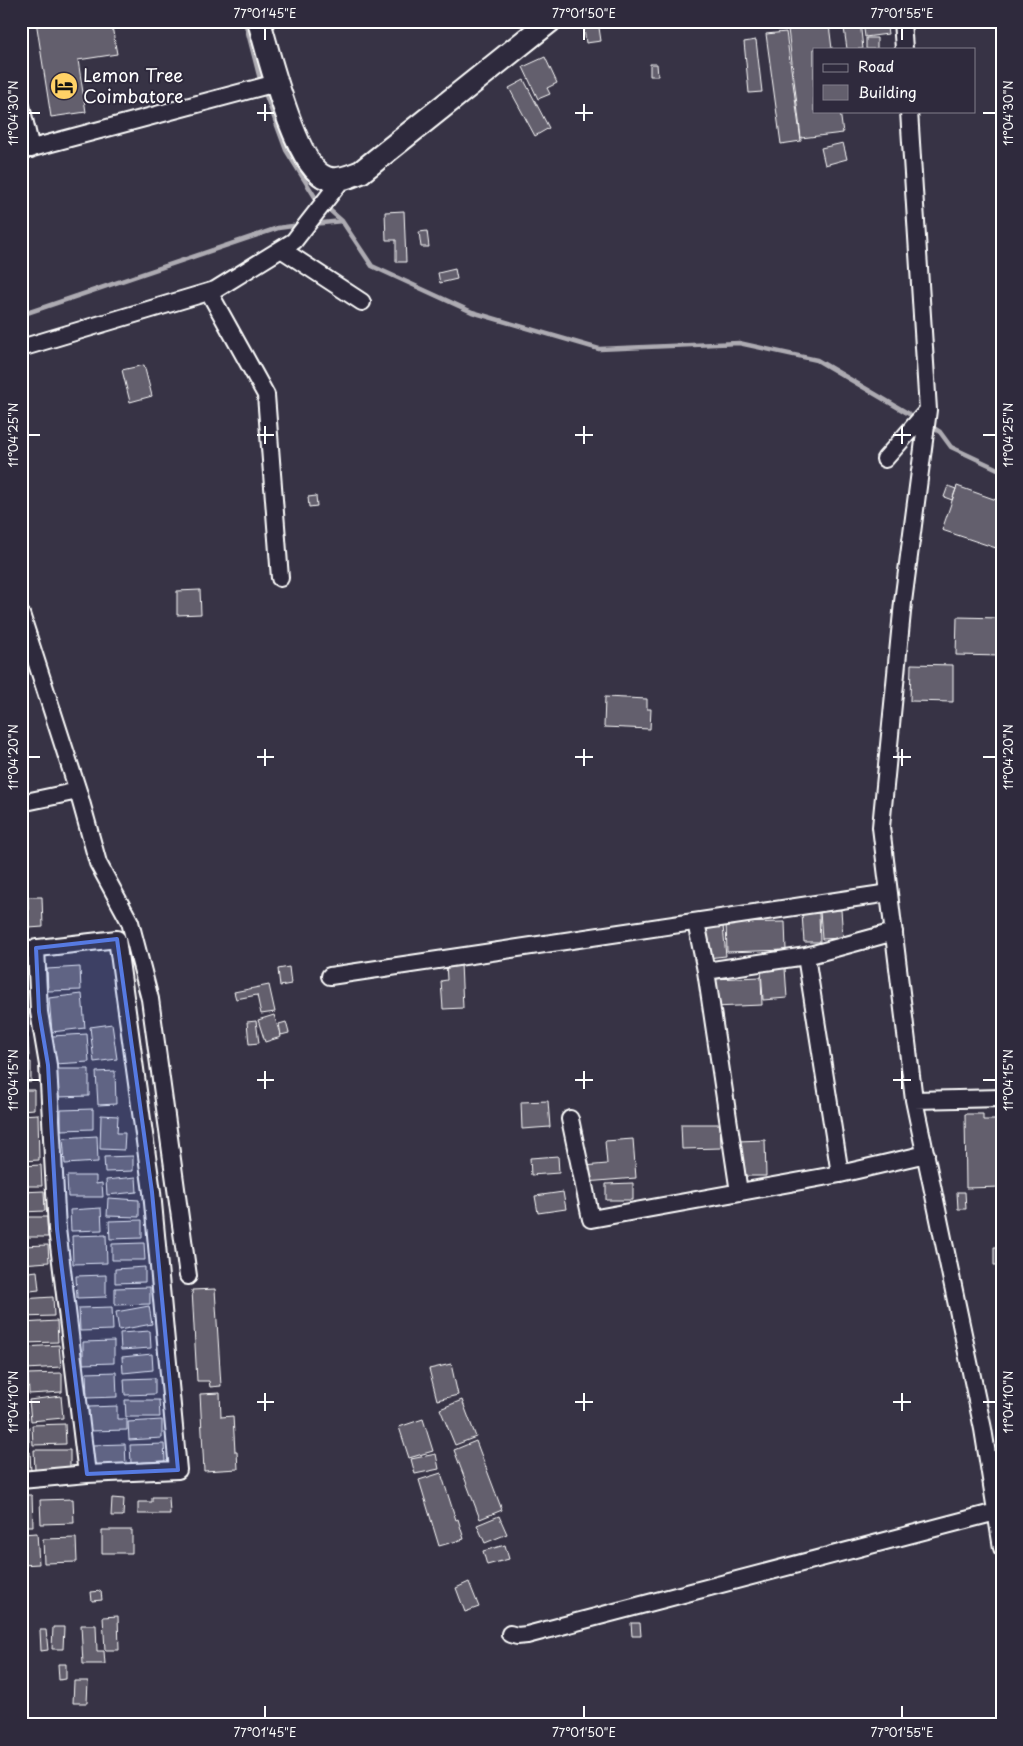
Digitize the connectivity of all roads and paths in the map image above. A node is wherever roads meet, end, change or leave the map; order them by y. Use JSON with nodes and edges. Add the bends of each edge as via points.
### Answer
{"nodes":[{"id":1,"x":259,"y":21,"type":"edge"},
{"id":2,"x":550,"y":21,"type":"edge"},
{"id":3,"x":902,"y":21,"type":"edge"},
{"id":4,"x":904,"y":48,"type":"edge"},
{"id":5,"x":267,"y":86,"type":"junction"},
{"id":6,"x":21,"y":106,"type":"edge"},
{"id":7,"x":909,"y":112,"type":"edge"},
{"id":8,"x":26,"y":150,"type":"edge"},
{"id":9,"x":338,"y":185,"type":"junction"},
{"id":10,"x":288,"y":245,"type":"junction"},
{"id":11,"x":209,"y":292,"type":"junction"},
{"id":12,"x":362,"y":302,"type":"dead end"},
{"id":13,"x":21,"y":348,"type":"edge"},
{"id":14,"x":927,"y":410,"type":"junction"},
{"id":15,"x":885,"y":459,"type":"dead end"},
{"id":16,"x":280,"y":578,"type":"dead end"},
{"id":17,"x":21,"y":614,"type":"edge"},
{"id":18,"x":78,"y":791,"type":"junction"},
{"id":19,"x":21,"y":803,"type":"edge"},
{"id":20,"x":889,"y":892,"type":"junction"},
{"id":21,"x":696,"y":922,"type":"junction"},
{"id":22,"x":894,"y":932,"type":"junction"},
{"id":23,"x":28,"y":949,"type":"edge"},
{"id":24,"x":806,"y":956,"type":"junction"},
{"id":25,"x":706,"y":971,"type":"junction"},
{"id":26,"x":330,"y":976,"type":"dead end"},
{"id":27,"x":1002,"y":1098,"type":"edge"},
{"id":28,"x":914,"y":1100,"type":"junction"},
{"id":29,"x":570,"y":1119,"type":"dead end"},
{"id":30,"x":926,"y":1154,"type":"junction"},
{"id":31,"x":840,"y":1174,"type":"junction"},
{"id":32,"x":739,"y":1192,"type":"junction"},
{"id":33,"x":188,"y":1276,"type":"dead end"},
{"id":34,"x":87,"y":1474,"type":"junction"},
{"id":35,"x":21,"y":1480,"type":"edge"},
{"id":36,"x":996,"y":1512,"type":"junction"},
{"id":37,"x":1002,"y":1548,"type":"edge"},
{"id":38,"x":510,"y":1634,"type":"dead end"}],
"edges":[{"from":1,"to":5,"type":"main road"},
{"from":2,"to":9,"type":"main road","via":[[360,172]]},
{"from":3,"to":4,"type":"street"},
{"from":5,"to":8,"type":"street"},
{"from":5,"to":9,"type":"main road","via":[[315,172]]},
{"from":6,"to":8,"type":"street"},
{"from":7,"to":14,"type":"street"},
{"from":9,"to":10,"type":"street"},
{"from":10,"to":11,"type":"street"},
{"from":10,"to":12,"type":"street"},
{"from":11,"to":13,"type":"street"},
{"from":11,"to":16,"type":"street","via":[[266,395]]},
{"from":14,"to":15,"type":"street"},
{"from":14,"to":20,"type":"street","via":[[903,602],[881,827]]},
{"from":17,"to":18,"type":"street"},
{"from":18,"to":19,"type":"street"},
{"from":18,"to":33,"type":"street","via":[[98,863],[130,922],[150,999]]},
{"from":20,"to":21,"type":"street"},
{"from":20,"to":22,"type":"street"},
{"from":21,"to":25,"type":"street"},
{"from":21,"to":26,"type":"street"},
{"from":22,"to":24,"type":"street"},
{"from":22,"to":28,"type":"street"},
{"from":23,"to":34,"type":"street","via":[[48,1066],[57,1229]]},
{"from":23,"to":34,"type":"street","via":[[117,939],[152,1192],[178,1470]]},
{"from":24,"to":25,"type":"street"},
{"from":24,"to":31,"type":"street"},
{"from":25,"to":32,"type":"street"},
{"from":27,"to":28,"type":"street"},
{"from":28,"to":30,"type":"street"},
{"from":29,"to":32,"type":"street","via":[[590,1219]]},
{"from":30,"to":31,"type":"street"},
{"from":30,"to":36,"type":"street","via":[[983,1429]]},
{"from":31,"to":32,"type":"street"},
{"from":34,"to":35,"type":"street"},
{"from":36,"to":37,"type":"street"},
{"from":36,"to":38,"type":"street","via":[[526,1635]]}]}
